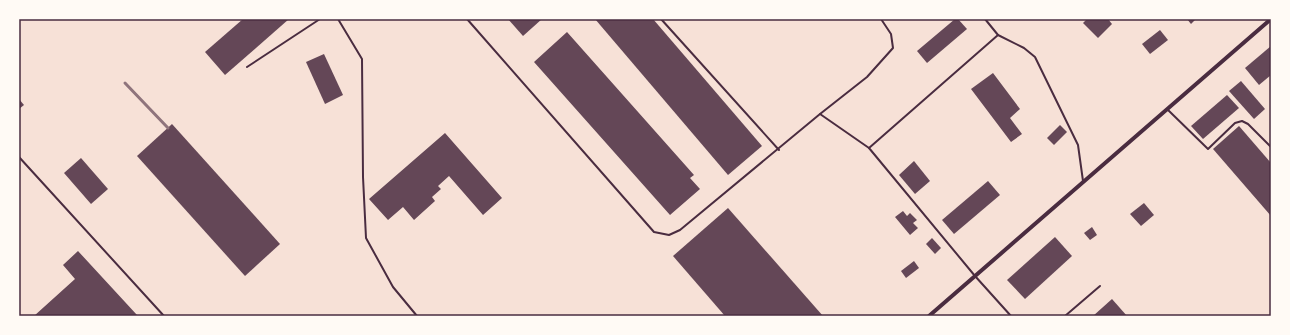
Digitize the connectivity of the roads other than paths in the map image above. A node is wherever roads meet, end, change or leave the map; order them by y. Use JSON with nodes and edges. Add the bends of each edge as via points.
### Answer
{"nodes":[{"id":1,"x":320,"y":19,"type":"edge"},
{"id":2,"x":338,"y":19,"type":"edge"},
{"id":3,"x":468,"y":19,"type":"edge"},
{"id":4,"x":661,"y":19,"type":"edge"},
{"id":5,"x":882,"y":19,"type":"edge"},
{"id":6,"x":984,"y":19,"type":"edge"},
{"id":7,"x":1271,"y":19,"type":"edge"},
{"id":8,"x":998,"y":36,"type":"junction"},
{"id":9,"x":247,"y":67,"type":"dead end"},
{"id":10,"x":1167,"y":109,"type":"junction"},
{"id":11,"x":820,"y":114,"type":"junction"},
{"id":12,"x":1271,"y":147,"type":"edge"},
{"id":13,"x":869,"y":148,"type":"junction"},
{"id":14,"x":778,"y":150,"type":"junction"},
{"id":15,"x":19,"y":157,"type":"edge"},
{"id":16,"x":1084,"y":182,"type":"junction"},
{"id":17,"x":975,"y":276,"type":"junction"},
{"id":18,"x":1100,"y":286,"type":"dead end"},
{"id":19,"x":164,"y":316,"type":"edge"},
{"id":20,"x":417,"y":316,"type":"edge"},
{"id":21,"x":929,"y":316,"type":"edge"},
{"id":22,"x":1012,"y":316,"type":"edge"},
{"id":23,"x":1065,"y":316,"type":"edge"}],
"edges":[{"from":1,"to":9,"type":"lane"},
{"from":2,"to":20,"type":"lane","via":[[362,59],[366,238],[393,287]]},
{"from":3,"to":14,"type":"lane","via":[[654,232],[669,235],[680,230]]},
{"from":4,"to":14,"type":"lane"},
{"from":5,"to":11,"type":"lane","via":[[891,34],[892,48],[867,76]]},
{"from":6,"to":8,"type":"lane"},
{"from":7,"to":10,"type":"street"},
{"from":8,"to":13,"type":"lane"},
{"from":8,"to":16,"type":"lane","via":[[1024,48],[1035,57],[1078,145]]},
{"from":10,"to":12,"type":"lane","via":[[1208,149],[1235,123],[1242,121]]},
{"from":10,"to":16,"type":"street"},
{"from":11,"to":13,"type":"lane"},
{"from":11,"to":14,"type":"lane"},
{"from":13,"to":17,"type":"lane"},
{"from":15,"to":19,"type":"lane"},
{"from":16,"to":17,"type":"street"},
{"from":17,"to":21,"type":"street"},
{"from":17,"to":22,"type":"lane"},
{"from":18,"to":23,"type":"lane"}]}
